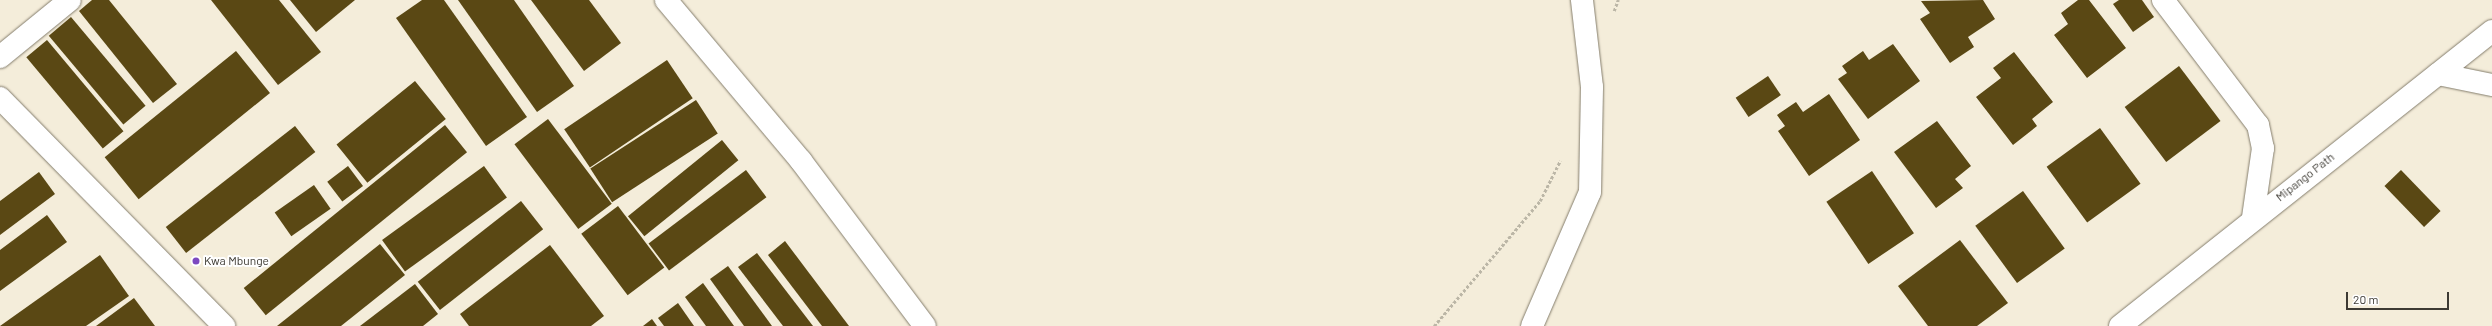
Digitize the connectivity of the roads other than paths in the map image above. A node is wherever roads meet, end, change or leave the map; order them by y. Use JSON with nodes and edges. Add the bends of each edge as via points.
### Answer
{"nodes":[{"id":1,"x":70,"y":0,"type":"edge"},
{"id":2,"x":666,"y":0,"type":"edge"},
{"id":3,"x":1582,"y":0,"type":"edge"},
{"id":4,"x":2163,"y":0,"type":"edge"},
{"id":5,"x":2492,"y":31,"type":"edge"},
{"id":6,"x":0,"y":57,"type":"edge"},
{"id":7,"x":2438,"y":74,"type":"junction"},
{"id":8,"x":2492,"y":86,"type":"edge"},
{"id":9,"x":0,"y":98,"type":"edge"},
{"id":10,"x":2253,"y":217,"type":"junction"},
{"id":11,"x":224,"y":326,"type":"edge"},
{"id":12,"x":925,"y":326,"type":"edge"},
{"id":13,"x":1532,"y":326,"type":"edge"},
{"id":14,"x":2120,"y":326,"type":"edge"}],
"edges":[{"from":1,"to":6,"type":"street"},
{"from":2,"to":12,"type":"street","via":[[801,161]]},
{"from":3,"to":13,"type":"street","via":[[1592,87],[1590,192]]},
{"from":4,"to":10,"type":"street","via":[[2258,125],[2263,148]]},
{"from":5,"to":7,"type":"street","name":"Mipango Path"},
{"from":7,"to":8,"type":"street"},
{"from":7,"to":10,"type":"street","name":"Mipango Path"},
{"from":9,"to":11,"type":"street"},
{"from":10,"to":14,"type":"street","name":"Mipango Path"}]}
